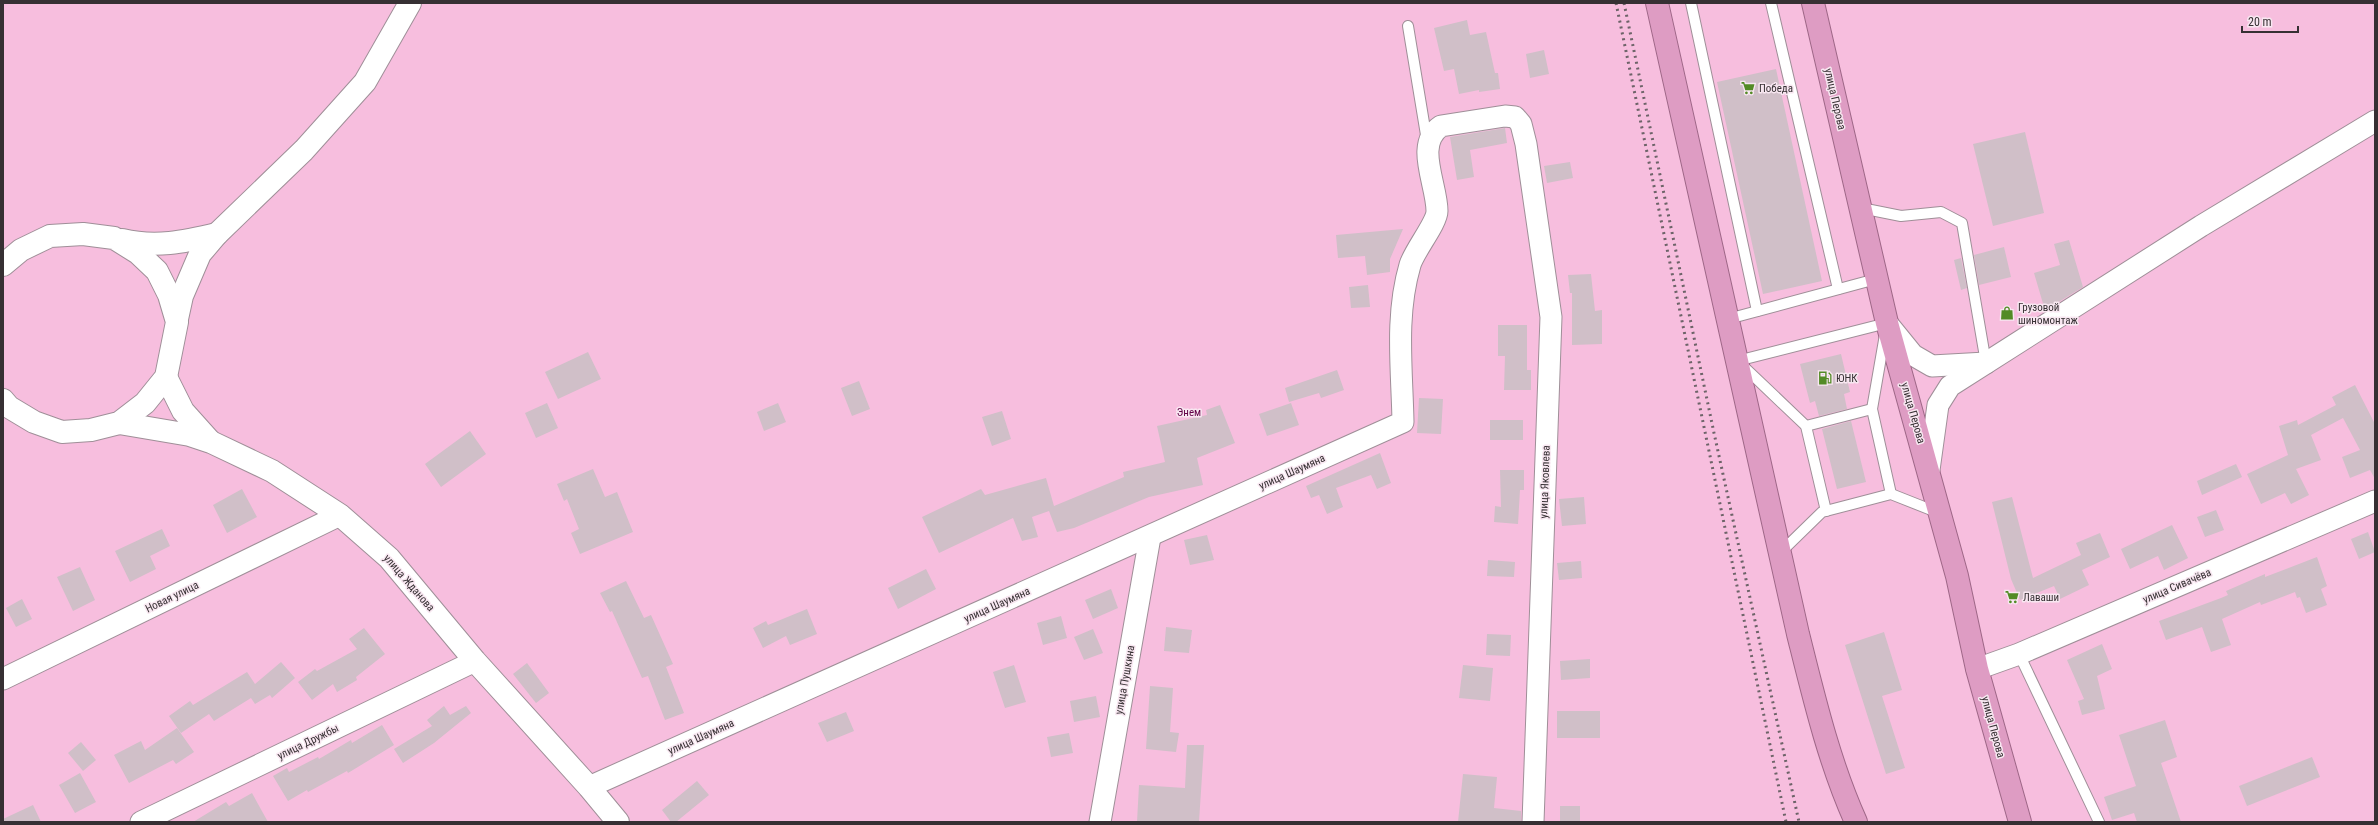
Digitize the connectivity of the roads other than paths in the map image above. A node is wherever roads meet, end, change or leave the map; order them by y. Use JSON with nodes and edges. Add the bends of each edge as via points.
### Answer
{"nodes":[{"id":1,"x":410,"y":3,"type":"edge"},
{"id":2,"x":1690,"y":3,"type":"edge"},
{"id":3,"x":1771,"y":3,"type":"edge"},
{"id":4,"x":1813,"y":3,"type":"edge"},
{"id":5,"x":1660,"y":5,"type":"edge"},
{"id":6,"x":1408,"y":26,"type":"dead end"},
{"id":7,"x":2375,"y":121,"type":"edge"},
{"id":8,"x":1427,"y":143,"type":"junction"},
{"id":9,"x":1861,"y":208,"type":"junction"},
{"id":10,"x":217,"y":234,"type":"junction"},
{"id":11,"x":114,"y":238,"type":"junction"},
{"id":12,"x":3,"y":265,"type":"edge"},
{"id":13,"x":1876,"y":279,"type":"junction"},
{"id":14,"x":1838,"y":289,"type":"junction"},
{"id":15,"x":1757,"y":311,"type":"junction"},
{"id":16,"x":1728,"y":319,"type":"junction"},
{"id":17,"x":177,"y":322,"type":"junction"},
{"id":18,"x":1887,"y":323,"type":"junction"},
{"id":19,"x":1737,"y":361,"type":"junction"},
{"id":20,"x":1986,"y":363,"type":"junction"},
{"id":21,"x":166,"y":377,"type":"junction"},
{"id":22,"x":5,"y":404,"type":"edge"},
{"id":23,"x":1872,"y":409,"type":"junction"},
{"id":24,"x":119,"y":423,"type":"junction"},
{"id":25,"x":1806,"y":426,"type":"junction"},
{"id":26,"x":211,"y":442,"type":"junction"},
{"id":27,"x":1929,"y":470,"type":"junction"},
{"id":28,"x":1891,"y":494,"type":"junction"},
{"id":29,"x":2375,"y":501,"type":"edge"},
{"id":30,"x":1826,"y":511,"type":"junction"},
{"id":31,"x":1941,"y":514,"type":"junction"},
{"id":32,"x":340,"y":516,"type":"junction"},
{"id":33,"x":1150,"y":537,"type":"junction"},
{"id":34,"x":1781,"y":552,"type":"junction"},
{"id":35,"x":2019,"y":654,"type":"junction"},
{"id":36,"x":475,"y":661,"type":"junction"},
{"id":37,"x":1977,"y":669,"type":"junction"},
{"id":38,"x":3,"y":678,"type":"edge"},
{"id":39,"x":589,"y":787,"type":"junction"},
{"id":40,"x":141,"y":822,"type":"edge"},
{"id":41,"x":618,"y":822,"type":"edge"},
{"id":42,"x":1100,"y":822,"type":"edge"},
{"id":43,"x":1534,"y":822,"type":"edge"},
{"id":44,"x":1856,"y":822,"type":"edge"},
{"id":45,"x":2020,"y":822,"type":"edge"},
{"id":46,"x":2099,"y":822,"type":"edge"}],
"edges":[{"from":1,"to":10,"type":"street","via":[[365,82],[304,150]]},
{"from":2,"to":15,"type":"lane"},
{"from":3,"to":14,"type":"lane"},
{"from":4,"to":9,"type":"highway","name":"улица Перова"},
{"from":5,"to":16,"type":"highway"},
{"from":6,"to":8,"type":"lane"},
{"from":7,"to":20,"type":"street","via":[[2201,226]]},
{"from":8,"to":33,"type":"street","name":"улица Шаумяна","via":[[1437,212],[1410,263],[1400,310],[1403,422]]},
{"from":8,"to":43,"type":"street","name":"улица Яковлева","via":[[1433,131],[1441,126],[1505,116],[1515,117],[1521,124],[1526,144],[1551,317]]},
{"from":9,"to":13,"type":"highway","name":"улица Перова"},
{"from":9,"to":20,"type":"lane","via":[[1901,216],[1941,212],[1962,223]]},
{"from":10,"to":11,"type":"street","via":[[166,244],[139,244]]},
{"from":10,"to":17,"type":"street","via":[[200,254],[182,296]]},
{"from":11,"to":12,"type":"street","name":"улица Жданова","via":[[83,234],[50,236],[21,250]]},
{"from":11,"to":17,"type":"street","name":"улица Жданова","via":[[138,253],[157,271],[169,294]]},
{"from":13,"to":14,"type":"lane"},
{"from":13,"to":18,"type":"highway","name":"улица Перова"},
{"from":14,"to":15,"type":"lane"},
{"from":15,"to":16,"type":"lane"},
{"from":16,"to":19,"type":"highway"},
{"from":17,"to":21,"type":"street","name":"улица Жданова"},
{"from":18,"to":19,"type":"lane"},
{"from":18,"to":20,"type":"street","via":[[1913,355],[1932,366]]},
{"from":18,"to":23,"type":"lane"},
{"from":18,"to":27,"type":"highway","name":"улица Перова"},
{"from":19,"to":25,"type":"lane"},
{"from":19,"to":34,"type":"highway"},
{"from":20,"to":27,"type":"street","via":[[1950,386],[1938,405]]},
{"from":21,"to":24,"type":"street","name":"улица Жданова","via":[[145,403]]},
{"from":21,"to":26,"type":"street","via":[[183,411]]},
{"from":22,"to":24,"type":"street","name":"улица Жданова","via":[[34,422],[62,432],[91,430]]},
{"from":23,"to":25,"type":"lane"},
{"from":23,"to":28,"type":"lane"},
{"from":24,"to":26,"type":"street","name":"улица Жданова","via":[[190,435]]},
{"from":25,"to":30,"type":"lane"},
{"from":26,"to":32,"type":"street","name":"улица Жданова","via":[[272,470]]},
{"from":27,"to":31,"type":"highway","name":"улица Перова"},
{"from":28,"to":30,"type":"lane"},
{"from":28,"to":31,"type":"lane"},
{"from":29,"to":35,"type":"street","name":"улица Сивачёва"},
{"from":30,"to":34,"type":"lane"},
{"from":31,"to":37,"type":"highway","name":"улица Перова","via":[[1958,576]]},
{"from":32,"to":36,"type":"street","name":"улица Жданова","via":[[389,558]]},
{"from":32,"to":38,"type":"street","name":"Новая улица"},
{"from":33,"to":39,"type":"street","name":"улица Шаумяна"},
{"from":33,"to":42,"type":"street","name":"улица Пушкина"},
{"from":34,"to":44,"type":"highway","via":[[1798,634],[1823,731],[1844,797]]},
{"from":35,"to":37,"type":"street","name":"улица Сивачёва"},
{"from":35,"to":46,"type":"lane"},
{"from":36,"to":39,"type":"street","name":"улица Жданова"},
{"from":36,"to":40,"type":"street","name":"улица Дружбы"},
{"from":37,"to":45,"type":"highway","name":"улица Перова"},
{"from":39,"to":41,"type":"street","name":"улица Жданова"}]}
